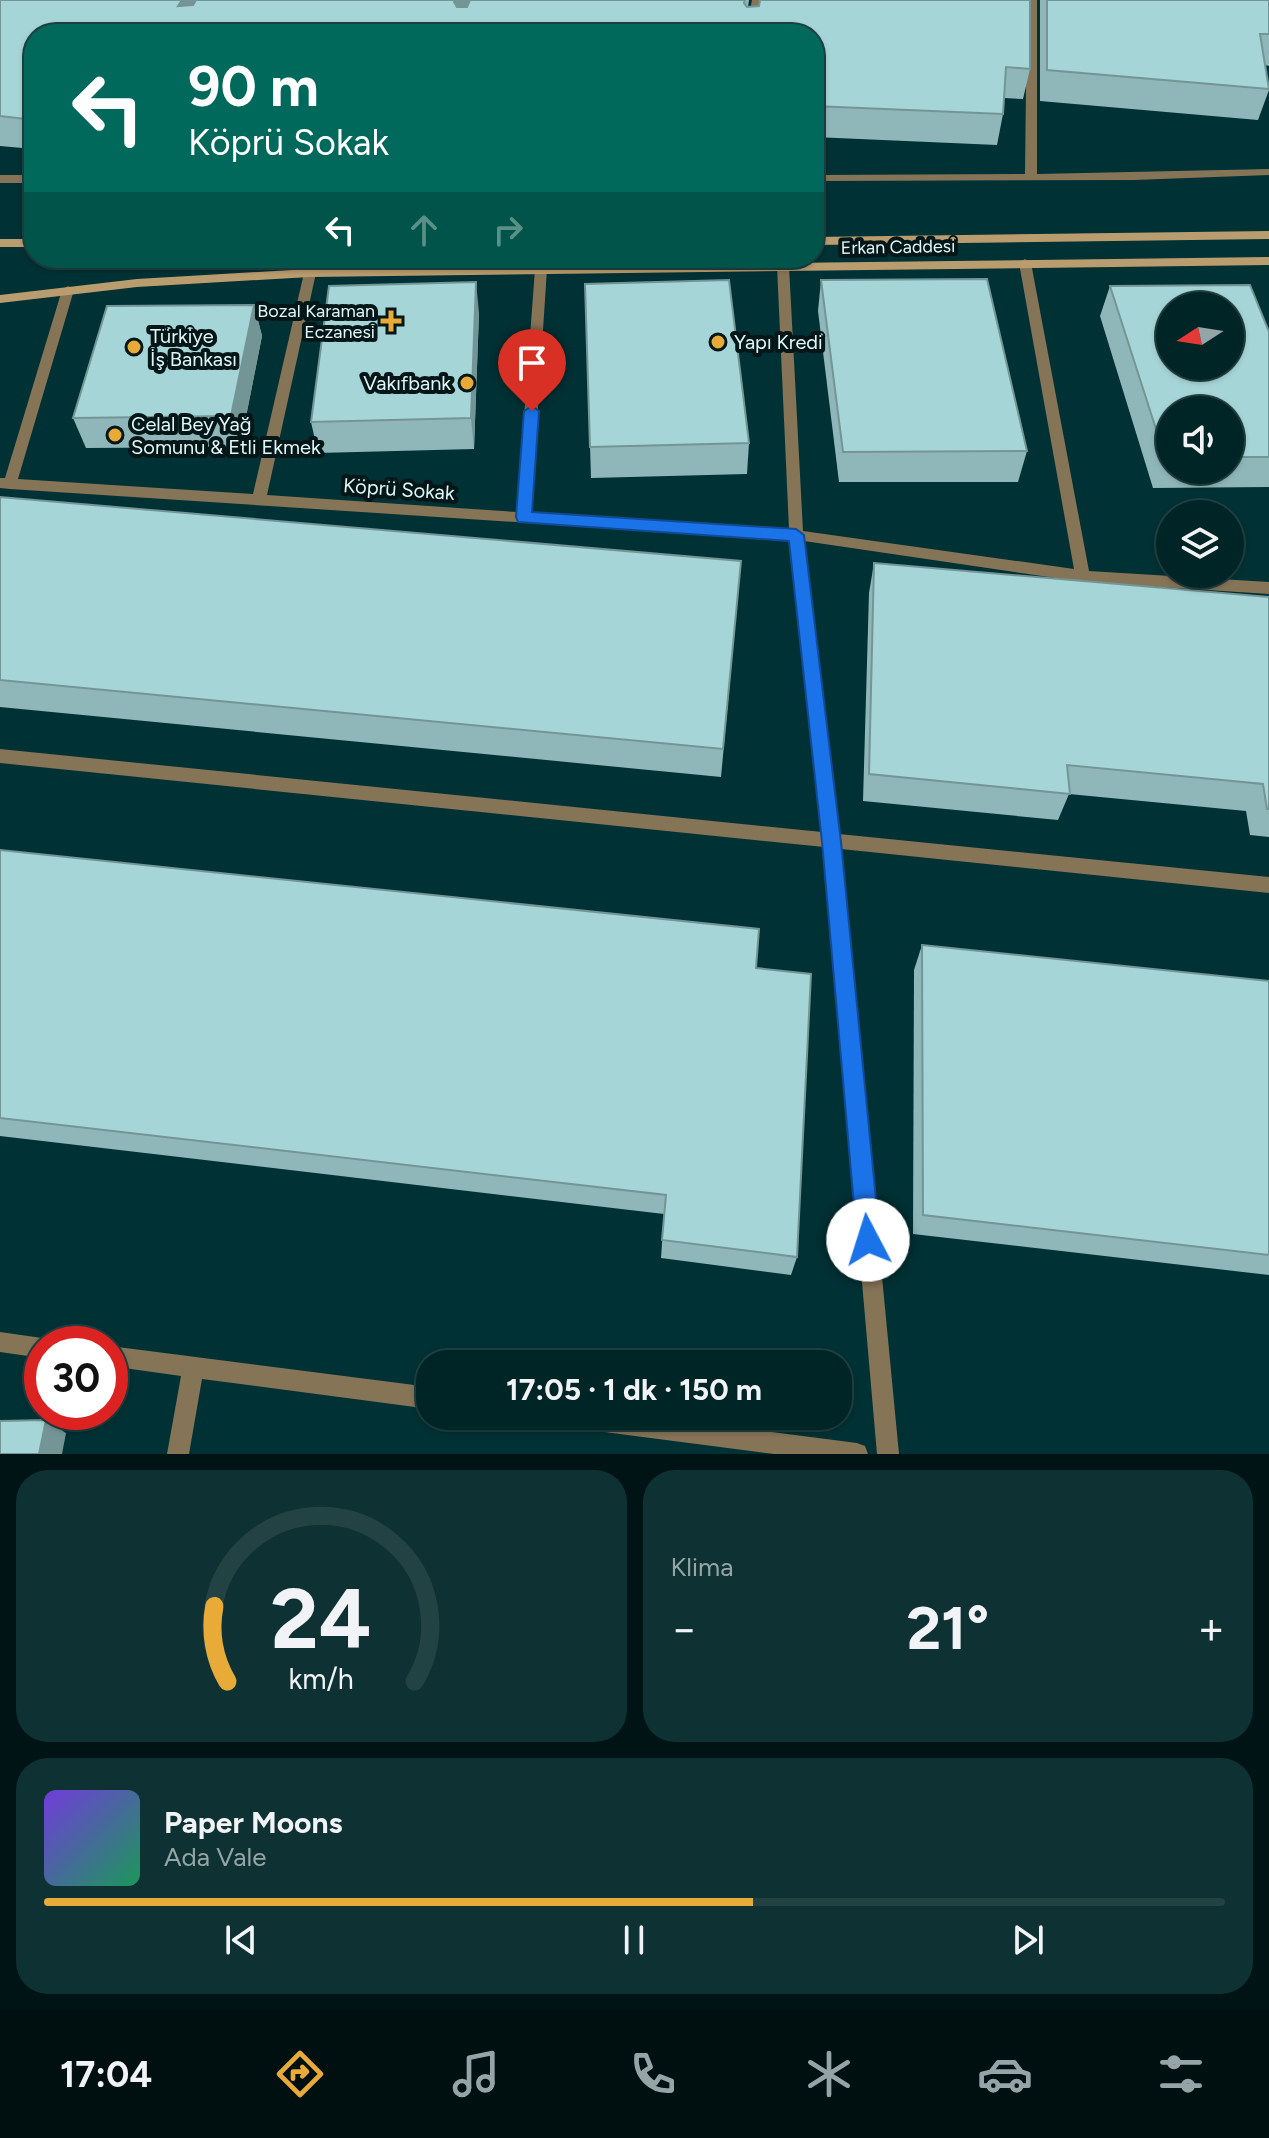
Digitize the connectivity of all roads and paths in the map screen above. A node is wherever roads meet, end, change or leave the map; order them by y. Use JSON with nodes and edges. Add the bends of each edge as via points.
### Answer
{"nodes":[{"id":1,"x":757,"y":0,"type":"edge"},
{"id":2,"x":1032,"y":0,"type":"edge"},
{"id":3,"x":752,"y":24,"type":"edge"},
{"id":4,"x":1269,"y":172,"type":"edge"},
{"id":5,"x":824,"y":178,"type":"edge"},
{"id":6,"x":1031,"y":178,"type":"junction"},
{"id":7,"x":0,"y":179,"type":"edge"},
{"id":8,"x":24,"y":179,"type":"edge"},
{"id":9,"x":1269,"y":235,"type":"edge"},
{"id":10,"x":824,"y":241,"type":"edge"},
{"id":11,"x":0,"y":243,"type":"edge"},
{"id":12,"x":24,"y":243,"type":"edge"},
{"id":13,"x":1269,"y":261,"type":"edge"},
{"id":14,"x":1025,"y":263,"type":"junction"},
{"id":15,"x":824,"y":265,"type":"edge"},
{"id":16,"x":622,"y":268,"type":"edge"},
{"id":17,"x":783,"y":268,"type":"edge"},
{"id":18,"x":541,"y":269,"type":"junction"},
{"id":19,"x":310,"y":273,"type":"junction"},
{"id":20,"x":68,"y":290,"type":"junction"},
{"id":21,"x":0,"y":299,"type":"edge"},
{"id":22,"x":5,"y":483,"type":"edge"},
{"id":23,"x":259,"y":500,"type":"junction"},
{"id":24,"x":524,"y":517,"type":"junction"},
{"id":25,"x":796,"y":535,"type":"junction"},
{"id":26,"x":1083,"y":576,"type":"junction"},
{"id":27,"x":1269,"y":588,"type":"edge"},
{"id":28,"x":0,"y":756,"type":"edge"},
{"id":29,"x":832,"y":842,"type":"junction"},
{"id":30,"x":1269,"y":885,"type":"edge"},
{"id":31,"x":0,"y":1342,"type":"edge"},
{"id":32,"x":24,"y":1345,"type":"edge"},
{"id":33,"x":128,"y":1358,"type":"edge"},
{"id":34,"x":193,"y":1367,"type":"junction"},
{"id":35,"x":416,"y":1396,"type":"edge"},
{"id":36,"x":673,"y":1430,"type":"edge"},
{"id":37,"x":178,"y":1454,"type":"edge"},
{"id":38,"x":857,"y":1454,"type":"edge"},
{"id":39,"x":888,"y":1454,"type":"edge"}],
"edges":[{"from":1,"to":3,"type":"street"},
{"from":2,"to":6,"type":"street"},
{"from":4,"to":6,"type":"street"},
{"from":5,"to":6,"type":"street"},
{"from":7,"to":8,"type":"street"},
{"from":9,"to":10,"type":"main road","name":"Erkan Caddesi"},
{"from":11,"to":12,"type":"main road"},
{"from":13,"to":14,"type":"main road","name":"Erkan Caddesi"},
{"from":14,"to":15,"type":"main road","name":"Erkan Caddesi"},
{"from":14,"to":26,"type":"street"},
{"from":16,"to":18,"type":"main road","name":"Erkan Caddesi"},
{"from":17,"to":25,"type":"street"},
{"from":18,"to":19,"type":"main road","name":"Erkan Caddesi"},
{"from":18,"to":24,"type":"street"},
{"from":19,"to":20,"type":"main road","name":"Erkan Caddesi"},
{"from":19,"to":23,"type":"street"},
{"from":20,"to":21,"type":"main road","name":"Erkan Caddesi"},
{"from":20,"to":22,"type":"street"},
{"from":22,"to":23,"type":"street","name":"Köprü Sokak"},
{"from":23,"to":24,"type":"street","name":"Köprü Sokak"},
{"from":24,"to":25,"type":"street","name":"Köprü Sokak"},
{"from":25,"to":26,"type":"street","name":"Köprü Sokak"},
{"from":25,"to":29,"type":"street"},
{"from":26,"to":27,"type":"street","name":"Köprü Sokak"},
{"from":28,"to":29,"type":"street"},
{"from":29,"to":30,"type":"street"},
{"from":29,"to":39,"type":"street"},
{"from":31,"to":32,"type":"street"},
{"from":33,"to":34,"type":"street"},
{"from":34,"to":35,"type":"street"},
{"from":34,"to":37,"type":"street"},
{"from":36,"to":38,"type":"street"}]}
